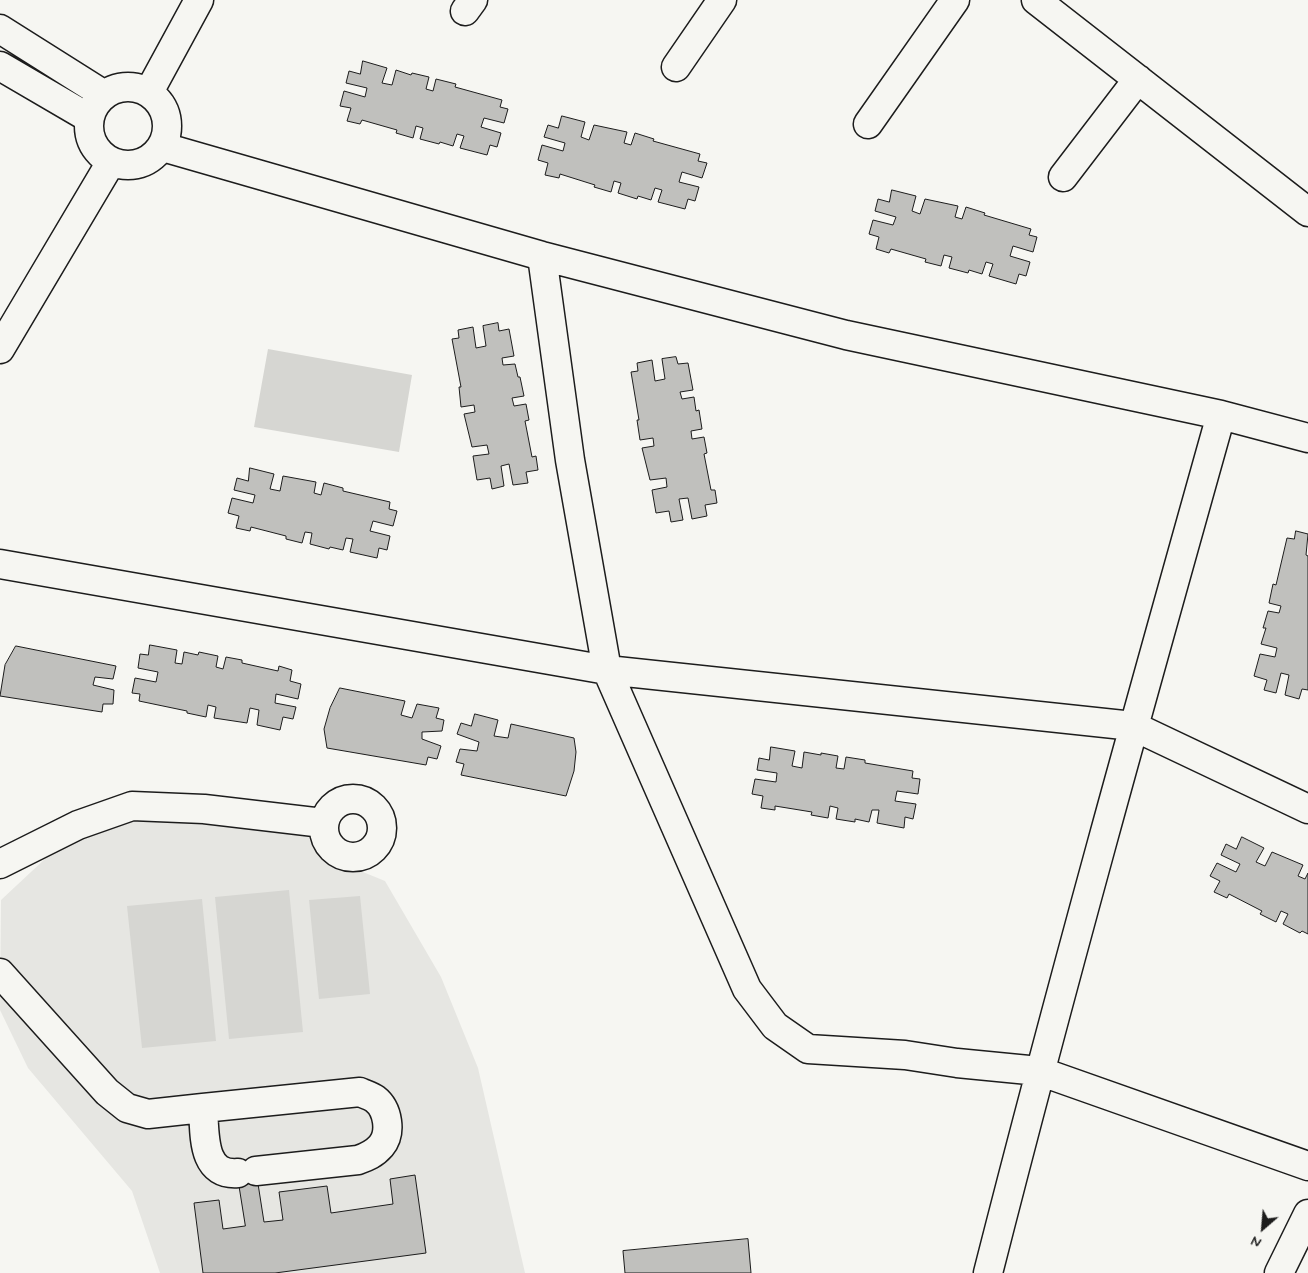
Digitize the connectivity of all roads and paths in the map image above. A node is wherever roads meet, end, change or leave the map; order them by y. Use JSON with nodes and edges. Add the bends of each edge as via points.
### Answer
{"nodes":[{"id":1,"x":199,"y":0,"type":"edge"},
{"id":2,"x":722,"y":0,"type":"edge"},
{"id":3,"x":956,"y":0,"type":"edge"},
{"id":4,"x":1036,"y":0,"type":"edge"},
{"id":5,"x":0,"y":29,"type":"edge"},
{"id":6,"x":0,"y":66,"type":"edge"},
{"id":7,"x":676,"y":67,"type":"dead end"},
{"id":8,"x":1138,"y":79,"type":"junction"},
{"id":9,"x":148,"y":92,"type":"junction"},
{"id":10,"x":103,"y":94,"type":"junction"},
{"id":11,"x":89,"y":118,"type":"junction"},
{"id":12,"x":868,"y":124,"type":"dead end"},
{"id":13,"x":163,"y":147,"type":"junction"},
{"id":14,"x":111,"y":162,"type":"junction"},
{"id":15,"x":1063,"y":177,"type":"dead end"},
{"id":16,"x":1308,"y":212,"type":"edge"},
{"id":17,"x":542,"y":256,"type":"junction"},
{"id":18,"x":0,"y":349,"type":"edge"},
{"id":19,"x":1221,"y":415,"type":"junction"},
{"id":20,"x":1308,"y":438,"type":"edge"},
{"id":21,"x":0,"y":564,"type":"edge"},
{"id":22,"x":608,"y":670,"type":"junction"},
{"id":23,"x":1133,"y":726,"type":"junction"},
{"id":24,"x":1308,"y":809,"type":"edge"},
{"id":25,"x":323,"y":823,"type":"dead end"},
{"id":26,"x":0,"y":864,"type":"edge"},
{"id":27,"x":0,"y":973,"type":"edge"},
{"id":28,"x":1039,"y":1071,"type":"junction"},
{"id":29,"x":203,"y":1108,"type":"junction"},
{"id":30,"x":1308,"y":1166,"type":"edge"},
{"id":31,"x":1308,"y":1214,"type":"edge"},
{"id":32,"x":988,"y":1273,"type":"edge"},
{"id":33,"x":1279,"y":1273,"type":"edge"}],
"edges":[{"from":1,"to":9,"type":"street"},
{"from":2,"to":7,"type":"street"},
{"from":3,"to":12,"type":"street"},
{"from":4,"to":8,"type":"street"},
{"from":5,"to":10,"type":"street"},
{"from":6,"to":11,"type":"street"},
{"from":8,"to":15,"type":"street"},
{"from":8,"to":16,"type":"street"},
{"from":9,"to":10,"type":"street","via":[[134,86],[118,87]]},
{"from":9,"to":13,"type":"street","via":[[163,106],[168,127]]},
{"from":10,"to":11,"type":"street"},
{"from":11,"to":14,"type":"street","via":[[89,136],[97,151]]},
{"from":13,"to":14,"type":"street","via":[[149,161],[130,166]]},
{"from":13,"to":17,"type":"street"},
{"from":14,"to":18,"type":"street"},
{"from":17,"to":19,"type":"street","via":[[846,335]]},
{"from":17,"to":22,"type":"street","via":[[570,460]]},
{"from":19,"to":20,"type":"street"},
{"from":19,"to":23,"type":"street"},
{"from":21,"to":22,"type":"street"},
{"from":22,"to":23,"type":"street"},
{"from":22,"to":28,"type":"street","via":[[747,989],[775,1026],[808,1049],[905,1055]]},
{"from":23,"to":24,"type":"street"},
{"from":23,"to":28,"type":"street"},
{"from":25,"to":26,"type":"street","via":[[204,808],[132,806],[78,825]]},
{"from":27,"to":29,"type":"street","via":[[107,1092],[127,1108],[148,1114]]},
{"from":28,"to":30,"type":"street"},
{"from":28,"to":32,"type":"street"},
{"from":29,"to":29,"type":"street","via":[[207,1153],[212,1163],[230,1174],[358,1160],[370,1156],[383,1144],[388,1128],[385,1112],[375,1099],[360,1092]]},
{"from":31,"to":33,"type":"street"}]}
